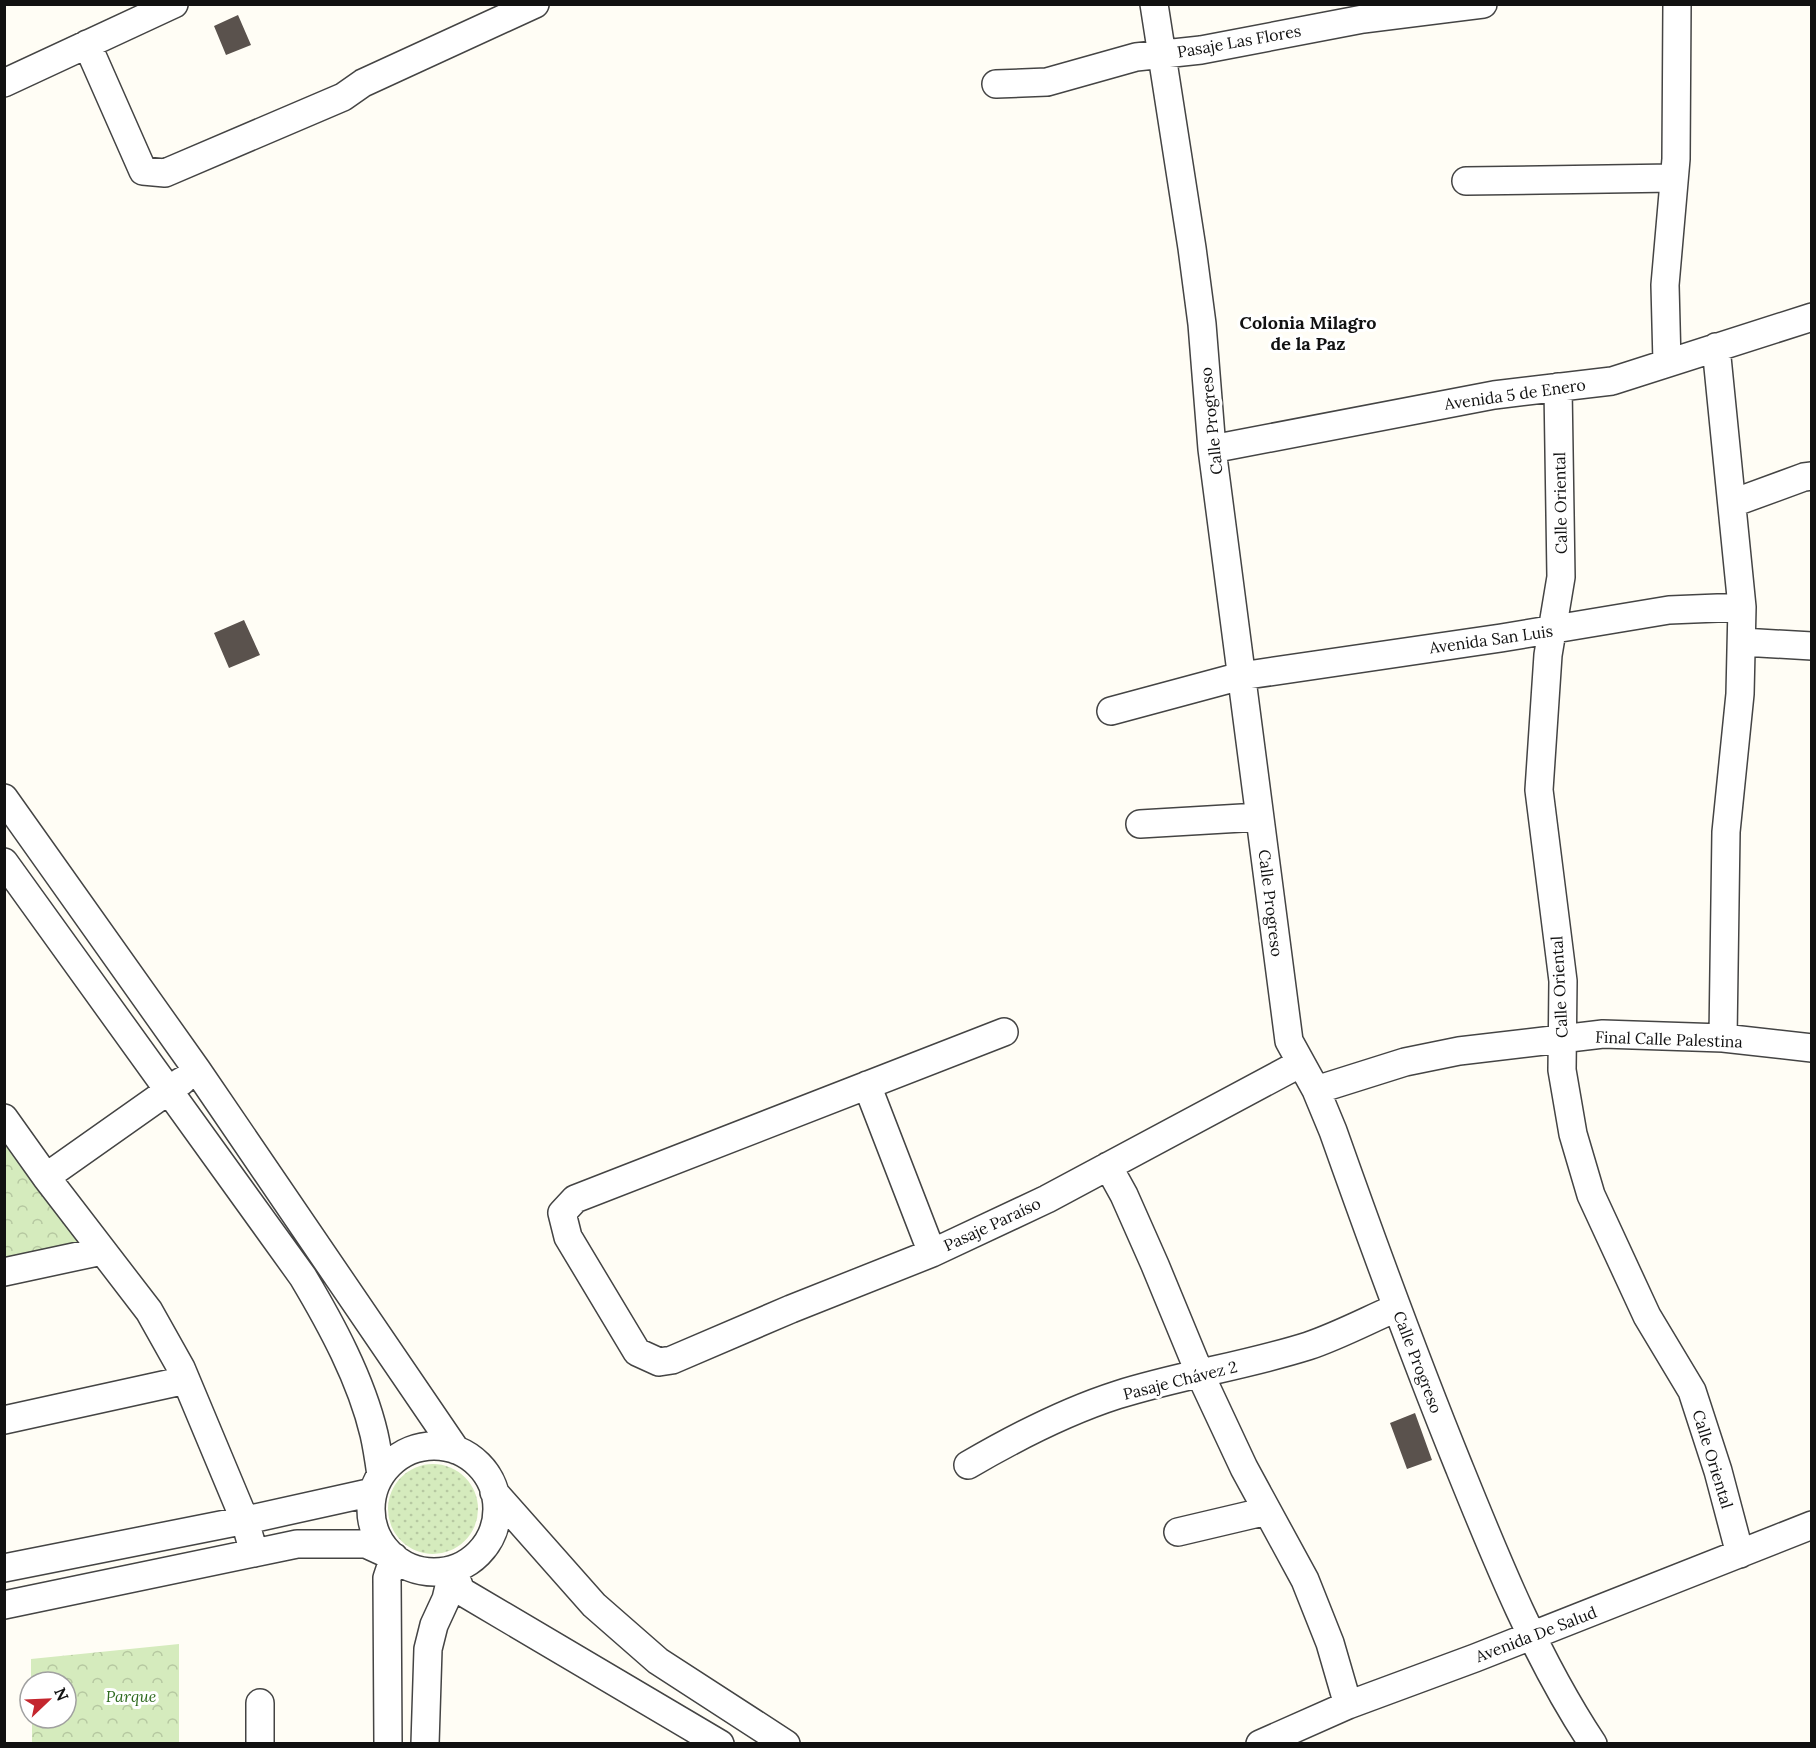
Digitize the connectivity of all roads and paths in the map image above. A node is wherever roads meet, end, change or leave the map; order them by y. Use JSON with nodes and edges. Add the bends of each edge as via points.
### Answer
{"nodes":[{"id":1,"x":174,"y":4,"type":"edge"},
{"id":2,"x":535,"y":4,"type":"edge"},
{"id":3,"x":1154,"y":4,"type":"edge"},
{"id":4,"x":1483,"y":4,"type":"edge"},
{"id":5,"x":1677,"y":4,"type":"edge"},
{"id":6,"x":1362,"y":12,"type":"edge"},
{"id":7,"x":87,"y":44,"type":"junction"},
{"id":8,"x":1162,"y":54,"type":"junction"},
{"id":9,"x":4,"y":83,"type":"edge"},
{"id":10,"x":996,"y":84,"type":"dead end"},
{"id":11,"x":1674,"y":178,"type":"junction"},
{"id":12,"x":1466,"y":181,"type":"dead end"},
{"id":13,"x":1812,"y":317,"type":"edge"},
{"id":14,"x":1716,"y":347,"type":"junction"},
{"id":15,"x":1667,"y":363,"type":"junction"},
{"id":16,"x":1558,"y":387,"type":"junction"},
{"id":17,"x":1212,"y":449,"type":"junction"},
{"id":18,"x":1812,"y":476,"type":"edge"},
{"id":19,"x":1733,"y":503,"type":"junction"},
{"id":20,"x":1742,"y":607,"type":"junction"},
{"id":21,"x":1552,"y":630,"type":"junction"},
{"id":22,"x":1742,"y":642,"type":"junction"},
{"id":23,"x":1812,"y":646,"type":"edge"},
{"id":24,"x":1241,"y":676,"type":"junction"},
{"id":25,"x":1111,"y":711,"type":"dead end"},
{"id":26,"x":4,"y":798,"type":"edge"},
{"id":27,"x":1259,"y":817,"type":"junction"},
{"id":28,"x":1140,"y":824,"type":"dead end"},
{"id":29,"x":4,"y":862,"type":"edge"},
{"id":30,"x":1004,"y":1032,"type":"dead end"},
{"id":31,"x":1723,"y":1038,"type":"junction"},
{"id":32,"x":1562,"y":1039,"type":"junction"},
{"id":33,"x":1812,"y":1048,"type":"edge"},
{"id":34,"x":1301,"y":1063,"type":"junction"},
{"id":35,"x":197,"y":1070,"type":"junction"},
{"id":36,"x":867,"y":1086,"type":"junction"},
{"id":37,"x":169,"y":1090,"type":"junction"},
{"id":38,"x":1316,"y":1090,"type":"junction"},
{"id":39,"x":4,"y":1118,"type":"edge"},
{"id":40,"x":1108,"y":1166,"type":"junction"},
{"id":41,"x":46,"y":1177,"type":"junction"},
{"id":42,"x":102,"y":1251,"type":"junction"},
{"id":43,"x":932,"y":1253,"type":"junction"},
{"id":44,"x":4,"y":1272,"type":"edge"},
{"id":45,"x":1396,"y":1308,"type":"junction"},
{"id":46,"x":1200,"y":1374,"type":"junction"},
{"id":47,"x":186,"y":1380,"type":"junction"},
{"id":48,"x":4,"y":1420,"type":"edge"},
{"id":49,"x":456,"y":1450,"type":"junction"},
{"id":50,"x":968,"y":1465,"type":"dead end"},
{"id":51,"x":377,"y":1483,"type":"junction"},
{"id":52,"x":494,"y":1492,"type":"junction"},
{"id":53,"x":1267,"y":1511,"type":"junction"},
{"id":54,"x":245,"y":1521,"type":"junction"},
{"id":55,"x":1812,"y":1525,"type":"edge"},
{"id":56,"x":1178,"y":1532,"type":"dead end"},
{"id":57,"x":254,"y":1553,"type":"junction"},
{"id":58,"x":1740,"y":1554,"type":"junction"},
{"id":59,"x":392,"y":1556,"type":"junction"},
{"id":60,"x":4,"y":1568,"type":"edge"},
{"id":61,"x":453,"y":1570,"type":"junction"},
{"id":62,"x":4,"y":1605,"type":"edge"},
{"id":63,"x":1533,"y":1635,"type":"junction"},
{"id":64,"x":696,"y":1685,"type":"junction"},
{"id":65,"x":260,"y":1703,"type":"dead end"},
{"id":66,"x":1348,"y":1705,"type":"junction"},
{"id":67,"x":680,"y":1721,"type":"junction"},
{"id":68,"x":260,"y":1743,"type":"edge"},
{"id":69,"x":388,"y":1743,"type":"edge"},
{"id":70,"x":425,"y":1743,"type":"edge"},
{"id":71,"x":720,"y":1743,"type":"edge"},
{"id":72,"x":786,"y":1743,"type":"edge"},
{"id":73,"x":1260,"y":1743,"type":"edge"},
{"id":74,"x":1593,"y":1743,"type":"edge"}],
"edges":[{"from":1,"to":7,"type":"street"},
{"from":2,"to":7,"type":"street","via":[[363,83],[343,97],[165,172],[143,171]]},
{"from":3,"to":8,"type":"street","name":"Calle Progreso"},
{"from":4,"to":6,"type":"street","name":"Pasaje Las Flores"},
{"from":5,"to":11,"type":"street"},
{"from":6,"to":8,"type":"street","name":"Pasaje Las Flores","via":[[1201,50]]},
{"from":7,"to":9,"type":"street"},
{"from":8,"to":10,"type":"street","name":"Pasaje Las Flores","via":[[1136,57],[1047,82]]},
{"from":8,"to":17,"type":"street","name":"Calle Progreso","via":[[1199,302]]},
{"from":11,"to":12,"type":"street"},
{"from":11,"to":15,"type":"street","via":[[1665,285]]},
{"from":13,"to":14,"type":"street","name":"Avenida 5 de Enero"},
{"from":14,"to":15,"type":"street","name":"Avenida 5 de Enero"},
{"from":14,"to":19,"type":"street"},
{"from":15,"to":16,"type":"street","name":"Avenida 5 de Enero","via":[[1612,381]]},
{"from":16,"to":17,"type":"street","name":"Avenida 5 de Enero","via":[[1494,395]]},
{"from":16,"to":21,"type":"street","name":"Calle Oriental","via":[[1561,577]]},
{"from":17,"to":24,"type":"street","name":"Calle Progreso"},
{"from":18,"to":19,"type":"street"},
{"from":19,"to":20,"type":"street"},
{"from":20,"to":21,"type":"street","name":"Avenida San Luis","via":[[1669,610]]},
{"from":20,"to":22,"type":"street"},
{"from":21,"to":24,"type":"street","name":"Avenida San Luis"},
{"from":21,"to":32,"type":"street","name":"Calle Oriental","via":[[1539,790],[1563,981]]},
{"from":22,"to":23,"type":"street"},
{"from":22,"to":31,"type":"street","via":[[1726,832]]},
{"from":24,"to":25,"type":"street","name":"Avenida San Luis"},
{"from":24,"to":27,"type":"street","name":"Calle Progreso"},
{"from":26,"to":35,"type":"street"},
{"from":27,"to":28,"type":"street"},
{"from":27,"to":34,"type":"street","name":"Calle Progreso","via":[[1289,1041]]},
{"from":29,"to":37,"type":"street"},
{"from":30,"to":36,"type":"street"},
{"from":31,"to":32,"type":"street","name":"Final Calle Palestina","via":[[1603,1034]]},
{"from":31,"to":33,"type":"street","name":"Final Calle Palestina"},
{"from":32,"to":38,"type":"street","name":"Final Calle Palestina","via":[[1459,1051],[1405,1062]]},
{"from":32,"to":58,"type":"street","name":"Calle Oriental","via":[[1562,1070],[1573,1134],[1591,1195],[1647,1316],[1692,1391]]},
{"from":34,"to":38,"type":"street","name":"Calle Progreso"},
{"from":34,"to":40,"type":"street","name":"Pasaje Paraíso"},
{"from":35,"to":37,"type":"street"},
{"from":35,"to":49,"type":"street"},
{"from":36,"to":43,"type":"street"},
{"from":36,"to":43,"type":"street","name":"Pasaje Paraíso","via":[[575,1199],[562,1213],[568,1237],[637,1352],[659,1362]]},
{"from":37,"to":41,"type":"street"},
{"from":37,"to":51,"type":"street","via":[[303,1277],[330,1323],[373,1432]]},
{"from":38,"to":45,"type":"street","name":"Calle Progreso"},
{"from":39,"to":41,"type":"street"},
{"from":40,"to":43,"type":"street","name":"Pasaje Paraíso"},
{"from":40,"to":46,"type":"street"},
{"from":41,"to":42,"type":"street"},
{"from":42,"to":44,"type":"street"},
{"from":42,"to":47,"type":"street","via":[[149,1311]]},
{"from":45,"to":46,"type":"street","name":"Pasaje Chávez 2","via":[[1311,1345]]},
{"from":45,"to":63,"type":"street","name":"Calle Progreso","via":[[1509,1589]]},
{"from":46,"to":50,"type":"street","name":"Pasaje Chávez 2","via":[[1118,1394],[1068,1413]]},
{"from":46,"to":53,"type":"street"},
{"from":47,"to":48,"type":"street"},
{"from":47,"to":54,"type":"street"},
{"from":49,"to":51,"type":"street","via":[[411,1450],[398,1457]]},
{"from":49,"to":52,"type":"street","via":[[480,1467]]},
{"from":51,"to":54,"type":"street"},
{"from":51,"to":59,"type":"street","via":[[370,1505],[371,1519],[381,1544]]},
{"from":52,"to":61,"type":"street","via":[[496,1520],[486,1545],[466,1564]]},
{"from":52,"to":64,"type":"street","via":[[594,1605],[658,1661]]},
{"from":53,"to":56,"type":"street"},
{"from":53,"to":66,"type":"street","via":[[1305,1580],[1330,1643]]},
{"from":54,"to":57,"type":"street"},
{"from":54,"to":60,"type":"street"},
{"from":55,"to":58,"type":"street","name":"Avenida De Salud"},
{"from":57,"to":59,"type":"street","via":[[297,1544],[366,1544]]},
{"from":57,"to":62,"type":"street"},
{"from":58,"to":63,"type":"street","name":"Avenida De Salud"},
{"from":59,"to":61,"type":"street","via":[[426,1572]]},
{"from":59,"to":69,"type":"street","via":[[387,1578]]},
{"from":61,"to":67,"type":"street","via":[[461,1591]]},
{"from":61,"to":70,"type":"street","via":[[428,1649]]},
{"from":63,"to":66,"type":"street","name":"Avenida De Salud"},
{"from":63,"to":74,"type":"street","name":"Calle Progreso"},
{"from":64,"to":67,"type":"street"},
{"from":64,"to":72,"type":"street"},
{"from":65,"to":68,"type":"street"},
{"from":66,"to":73,"type":"street","name":"Avenida De Salud"},
{"from":67,"to":71,"type":"street"}]}
